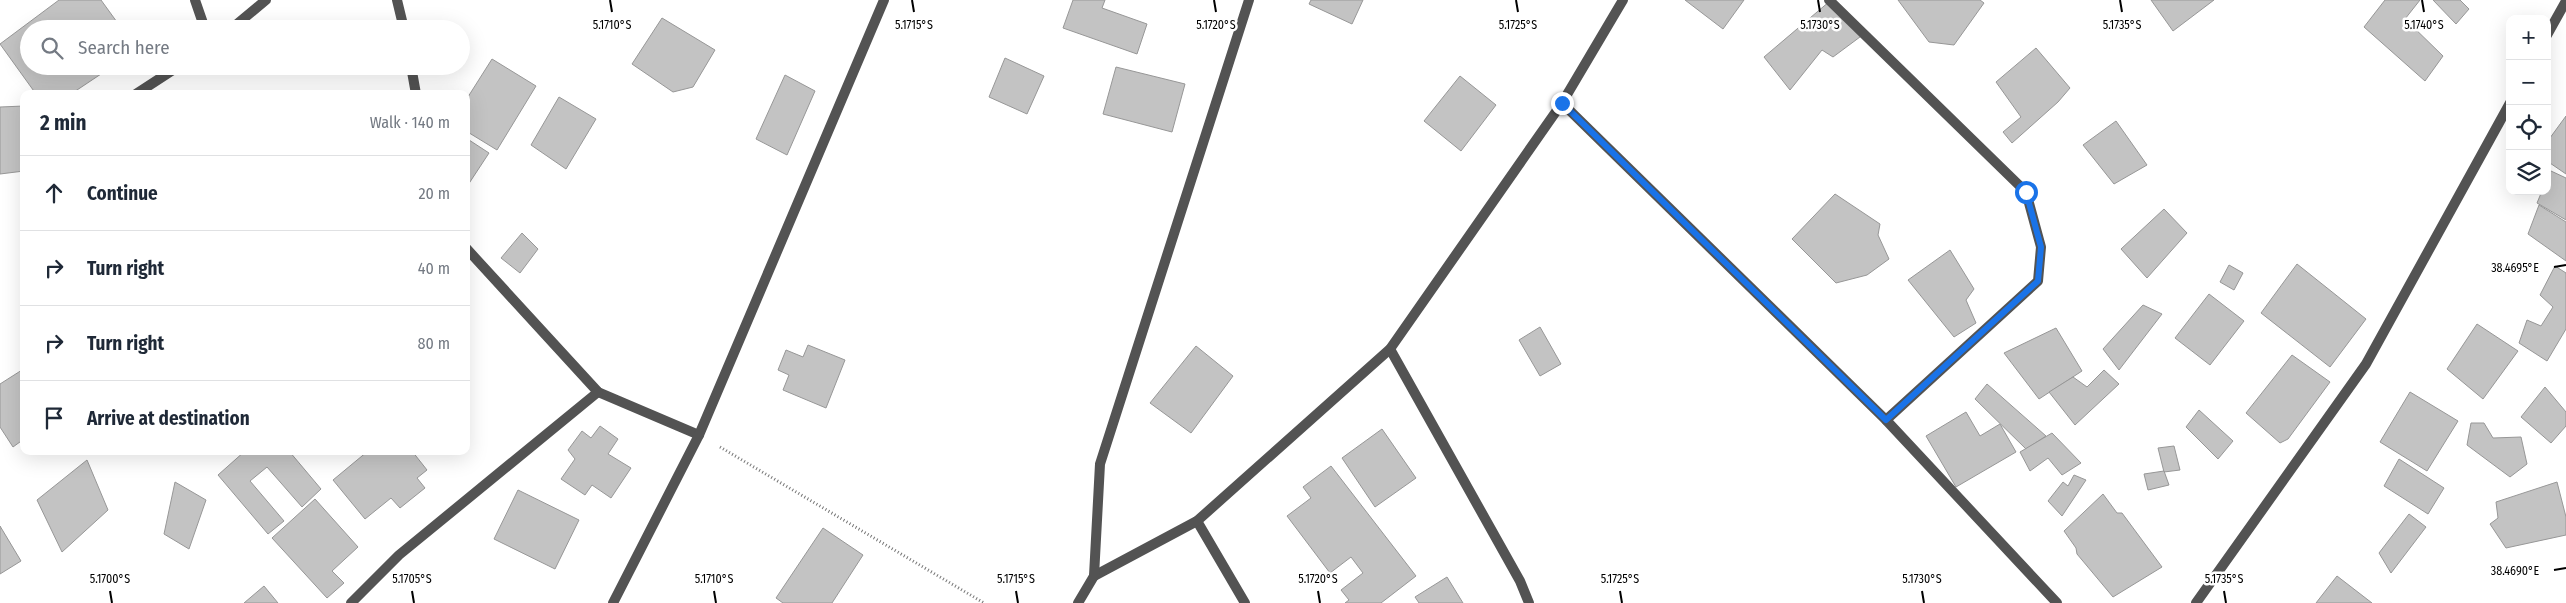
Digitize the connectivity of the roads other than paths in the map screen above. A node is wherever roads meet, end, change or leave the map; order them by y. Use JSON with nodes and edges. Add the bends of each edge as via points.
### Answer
{"nodes":[{"id":1,"x":195,"y":0,"type":"edge"},
{"id":2,"x":266,"y":0,"type":"edge"},
{"id":3,"x":397,"y":0,"type":"edge"},
{"id":4,"x":884,"y":0,"type":"edge"},
{"id":5,"x":1249,"y":0,"type":"edge"},
{"id":6,"x":1624,"y":0,"type":"edge"},
{"id":7,"x":1829,"y":0,"type":"edge"},
{"id":8,"x":2566,"y":1,"type":"edge"},
{"id":9,"x":202,"y":20,"type":"edge"},
{"id":10,"x":242,"y":20,"type":"edge"},
{"id":11,"x":402,"y":20,"type":"edge"},
{"id":12,"x":2551,"y":28,"type":"edge"},
{"id":13,"x":165,"y":75,"type":"edge"},
{"id":14,"x":413,"y":75,"type":"edge"},
{"id":15,"x":142,"y":90,"type":"edge"},
{"id":16,"x":415,"y":90,"type":"edge"},
{"id":17,"x":1562,"y":103,"type":"junction"},
{"id":18,"x":2509,"y":105,"type":"edge"},
{"id":19,"x":470,"y":252,"type":"edge"},
{"id":20,"x":1390,"y":349,"type":"junction"},
{"id":21,"x":598,"y":392,"type":"junction"},
{"id":22,"x":1886,"y":420,"type":"junction"},
{"id":23,"x":699,"y":435,"type":"junction"},
{"id":24,"x":1197,"y":521,"type":"junction"},
{"id":25,"x":1094,"y":576,"type":"junction"},
{"id":26,"x":351,"y":603,"type":"edge"},
{"id":27,"x":613,"y":603,"type":"edge"},
{"id":28,"x":1078,"y":603,"type":"edge"},
{"id":29,"x":1245,"y":603,"type":"edge"},
{"id":30,"x":1529,"y":603,"type":"edge"},
{"id":31,"x":2057,"y":603,"type":"edge"},
{"id":32,"x":2196,"y":603,"type":"edge"}],
"edges":[{"from":1,"to":9,"type":"street"},
{"from":2,"to":10,"type":"street"},
{"from":3,"to":11,"type":"street"},
{"from":4,"to":23,"type":"street"},
{"from":5,"to":25,"type":"street","via":[[1100,464]]},
{"from":6,"to":17,"type":"street"},
{"from":7,"to":22,"type":"street","via":[[2026,192],[2041,247],[2038,281]]},
{"from":8,"to":12,"type":"street"},
{"from":13,"to":15,"type":"street"},
{"from":14,"to":16,"type":"street"},
{"from":17,"to":20,"type":"street"},
{"from":17,"to":22,"type":"street"},
{"from":18,"to":32,"type":"street","via":[[2366,364]]},
{"from":19,"to":21,"type":"street"},
{"from":20,"to":24,"type":"street"},
{"from":20,"to":30,"type":"street","via":[[1520,581]]},
{"from":21,"to":23,"type":"street"},
{"from":21,"to":26,"type":"street","via":[[399,555]]},
{"from":22,"to":31,"type":"street"},
{"from":23,"to":27,"type":"street"},
{"from":24,"to":25,"type":"street"},
{"from":24,"to":29,"type":"street"},
{"from":25,"to":28,"type":"street"}]}
